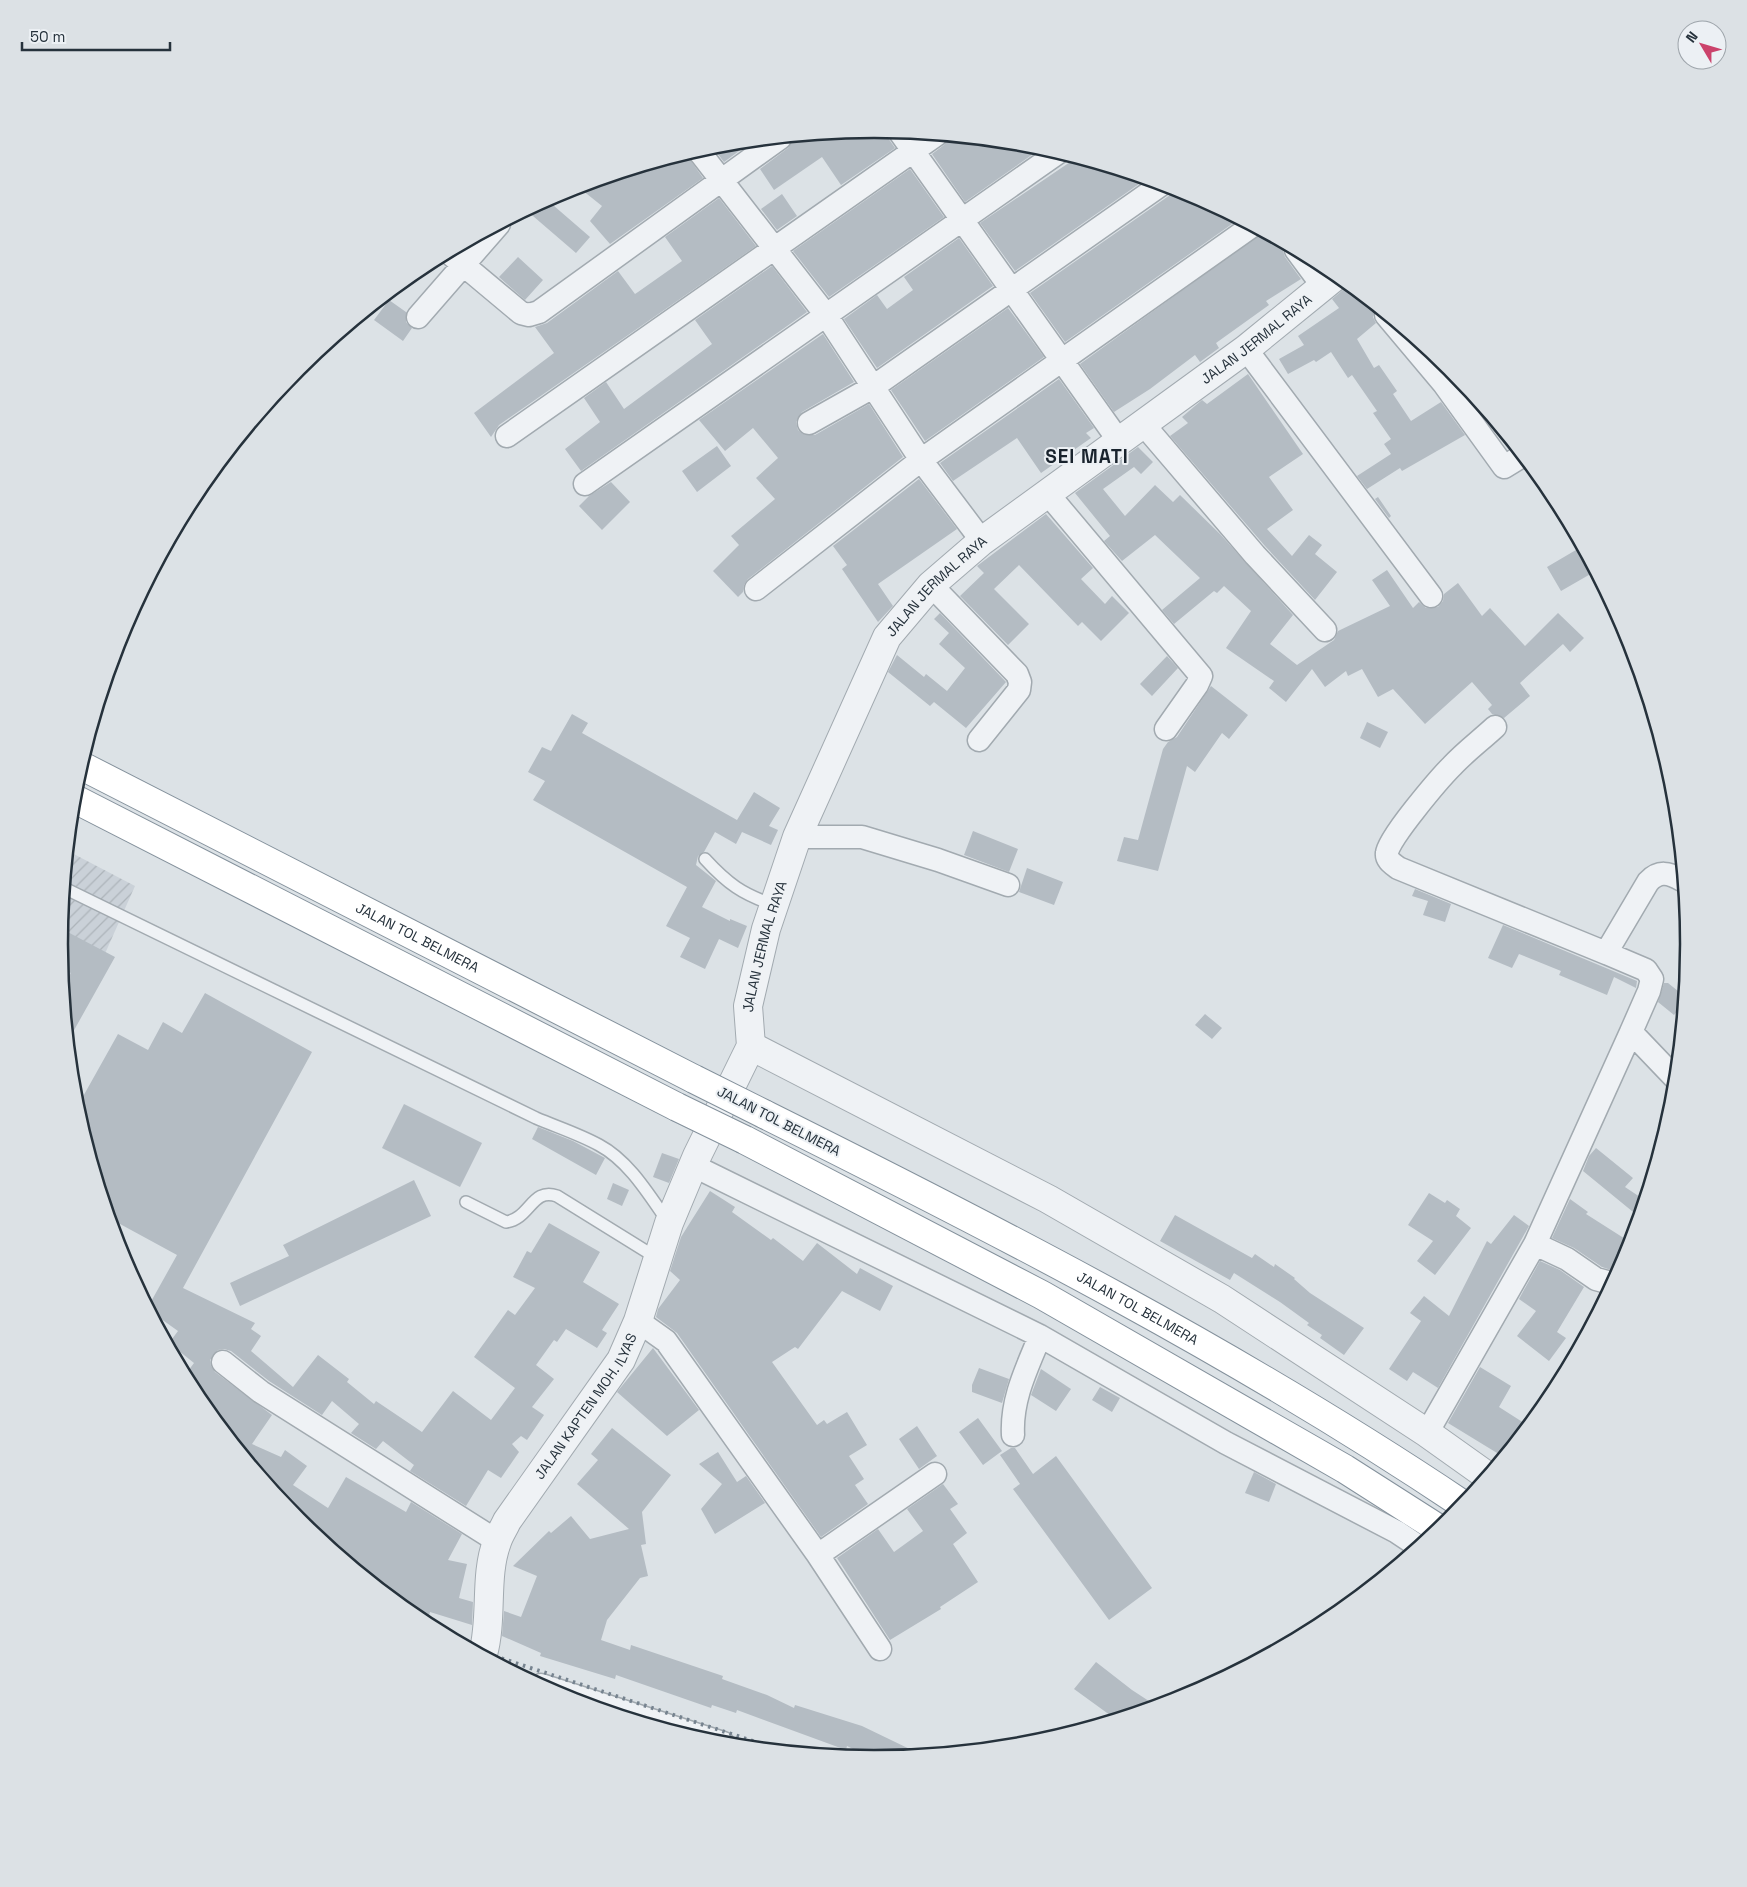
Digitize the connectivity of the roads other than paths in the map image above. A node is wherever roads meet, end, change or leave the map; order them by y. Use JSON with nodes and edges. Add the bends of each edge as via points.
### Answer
{"nodes":[{"id":1,"x":904,"y":139,"type":"edge"},
{"id":2,"x":930,"y":139,"type":"edge"},
{"id":3,"x":772,"y":144,"type":"edge"},
{"id":4,"x":913,"y":151,"type":"junction"},
{"id":5,"x":703,"y":156,"type":"edge"},
{"id":6,"x":1051,"y":158,"type":"edge"},
{"id":7,"x":721,"y":178,"type":"junction"},
{"id":8,"x":1155,"y":189,"type":"edge"},
{"id":9,"x":963,"y":220,"type":"junction"},
{"id":10,"x":1247,"y":230,"type":"edge"},
{"id":11,"x":474,"y":244,"type":"edge"},
{"id":12,"x":775,"y":247,"type":"junction"},
{"id":13,"x":455,"y":258,"type":"edge"},
{"id":14,"x":1329,"y":280,"type":"edge"},
{"id":15,"x":1012,"y":289,"type":"junction"},
{"id":16,"x":826,"y":316,"type":"junction"},
{"id":17,"x":418,"y":317,"type":"dead end"},
{"id":18,"x":1407,"y":340,"type":"edge"},
{"id":19,"x":1246,"y":350,"type":"junction"},
{"id":20,"x":1062,"y":361,"type":"junction"},
{"id":21,"x":873,"y":387,"type":"junction"},
{"id":22,"x":808,"y":423,"type":"dead end"},
{"id":23,"x":1144,"y":425,"type":"junction"},
{"id":24,"x":507,"y":436,"type":"dead end"},
{"id":25,"x":1119,"y":441,"type":"junction"},
{"id":26,"x":1517,"y":459,"type":"edge"},
{"id":27,"x":921,"y":460,"type":"junction"},
{"id":28,"x":585,"y":484,"type":"dead end"},
{"id":29,"x":1048,"y":494,"type":"junction"},
{"id":30,"x":982,"y":541,"type":"junction"},
{"id":31,"x":931,"y":585,"type":"junction"},
{"id":32,"x":756,"y":589,"type":"dead end"},
{"id":33,"x":1431,"y":596,"type":"dead end"},
{"id":34,"x":1325,"y":630,"type":"dead end"},
{"id":35,"x":1496,"y":727,"type":"dead end"},
{"id":36,"x":1166,"y":729,"type":"dead end"},
{"id":37,"x":979,"y":740,"type":"dead end"},
{"id":38,"x":87,"y":769,"type":"edge"},
{"id":39,"x":80,"y":802,"type":"edge"},
{"id":40,"x":797,"y":837,"type":"junction"},
{"id":41,"x":706,"y":859,"type":"dead end"},
{"id":42,"x":1677,"y":877,"type":"edge"},
{"id":43,"x":1008,"y":885,"type":"dead end"},
{"id":44,"x":69,"y":890,"type":"edge"},
{"id":45,"x":774,"y":905,"type":"junction"},
{"id":46,"x":1606,"y":952,"type":"junction"},
{"id":47,"x":1631,"y":1032,"type":"junction"},
{"id":48,"x":751,"y":1046,"type":"junction"},
{"id":49,"x":1669,"y":1072,"type":"edge"},
{"id":50,"x":696,"y":1161,"type":"junction"},
{"id":51,"x":466,"y":1202,"type":"dead end"},
{"id":52,"x":669,"y":1223,"type":"junction"},
{"id":53,"x":1535,"y":1244,"type":"junction"},
{"id":54,"x":657,"y":1258,"type":"junction"},
{"id":55,"x":1605,"y":1281,"type":"edge"},
{"id":56,"x":638,"y":1320,"type":"junction"},
{"id":57,"x":1040,"y":1336,"type":"junction"},
{"id":58,"x":223,"y":1362,"type":"dead end"},
{"id":59,"x":1427,"y":1433,"type":"junction"},
{"id":60,"x":1013,"y":1435,"type":"dead end"},
{"id":61,"x":1482,"y":1472,"type":"edge"},
{"id":62,"x":935,"y":1474,"type":"dead end"},
{"id":63,"x":1456,"y":1500,"type":"edge"},
{"id":64,"x":1431,"y":1524,"type":"edge"},
{"id":65,"x":497,"y":1541,"type":"junction"},
{"id":66,"x":1412,"y":1542,"type":"edge"},
{"id":67,"x":818,"y":1555,"type":"junction"},
{"id":68,"x":484,"y":1649,"type":"edge"},
{"id":69,"x":880,"y":1649,"type":"dead end"}],
"edges":[{"from":1,"to":4,"type":"street"},
{"from":2,"to":4,"type":"street"},
{"from":3,"to":7,"type":"street"},
{"from":4,"to":9,"type":"street"},
{"from":4,"to":12,"type":"street"},
{"from":5,"to":7,"type":"street"},
{"from":6,"to":9,"type":"street"},
{"from":7,"to":12,"type":"street"},
{"from":7,"to":13,"type":"street","via":[[539,312],[521,313]]},
{"from":8,"to":15,"type":"street"},
{"from":9,"to":15,"type":"street"},
{"from":9,"to":16,"type":"street"},
{"from":10,"to":20,"type":"street"},
{"from":11,"to":13,"type":"street"},
{"from":12,"to":16,"type":"street"},
{"from":12,"to":24,"type":"street"},
{"from":13,"to":17,"type":"street"},
{"from":14,"to":19,"type":"street","name":"JALAN JERMAL RAYA"},
{"from":15,"to":20,"type":"street"},
{"from":15,"to":21,"type":"street"},
{"from":16,"to":21,"type":"street"},
{"from":16,"to":28,"type":"street"},
{"from":18,"to":26,"type":"street","via":[[1444,384],[1504,468]]},
{"from":19,"to":23,"type":"street","name":"JALAN JERMAL RAYA"},
{"from":19,"to":33,"type":"street"},
{"from":20,"to":25,"type":"street"},
{"from":20,"to":27,"type":"street"},
{"from":21,"to":22,"type":"street"},
{"from":21,"to":27,"type":"street"},
{"from":23,"to":25,"type":"street","name":"JALAN JERMAL RAYA"},
{"from":23,"to":34,"type":"street","via":[[1255,555]]},
{"from":25,"to":29,"type":"street","name":"JALAN JERMAL RAYA"},
{"from":27,"to":30,"type":"street"},
{"from":27,"to":32,"type":"street"},
{"from":29,"to":30,"type":"street","name":"JALAN JERMAL RAYA"},
{"from":29,"to":36,"type":"street","via":[[1201,676]]},
{"from":30,"to":31,"type":"street","name":"JALAN JERMAL RAYA"},
{"from":31,"to":37,"type":"street","via":[[1017,674],[1020,682],[1019,690]]},
{"from":31,"to":40,"type":"street","name":"JALAN JERMAL RAYA","via":[[887,637]]},
{"from":35,"to":46,"type":"street","via":[[1452,766],[1407,819],[1386,853],[1389,860],[1398,868]]},
{"from":38,"to":63,"type":"highway","name":"JALAN TOL BELMERA","bridge":true,"via":[[1103,1287],[1372,1444]]},
{"from":39,"to":64,"type":"highway","bridge":true,"via":[[1042,1295],[1345,1469]]},
{"from":40,"to":43,"type":"street","via":[[862,837]]},
{"from":40,"to":45,"type":"street","name":"JALAN JERMAL RAYA"},
{"from":41,"to":45,"type":"lane","via":[[726,882],[749,896]]},
{"from":42,"to":46,"type":"street","via":[[1670,874],[1654,876],[1648,882]]},
{"from":44,"to":52,"type":"lane","via":[[536,1118],[600,1146],[618,1159],[639,1182]]},
{"from":45,"to":48,"type":"street","name":"JALAN JERMAL RAYA","via":[[748,1006]]},
{"from":46,"to":47,"type":"street","via":[[1646,970],[1652,980]]},
{"from":47,"to":49,"type":"street"},
{"from":47,"to":53,"type":"street"},
{"from":48,"to":50,"type":"street","name":"JALAN KAPTEN MOH. ILYAS"},
{"from":48,"to":59,"type":"street","via":[[1065,1208],[1222,1298]]},
{"from":50,"to":52,"type":"street","name":"JALAN KAPTEN MOH. ILYAS"},
{"from":50,"to":57,"type":"street"},
{"from":51,"to":54,"type":"lane","via":[[506,1222],[520,1217],[541,1194],[548,1192]]},
{"from":52,"to":54,"type":"street","name":"JALAN KAPTEN MOH. ILYAS"},
{"from":53,"to":55,"type":"street"},
{"from":53,"to":59,"type":"street"},
{"from":54,"to":56,"type":"street","name":"JALAN KAPTEN MOH. ILYAS"},
{"from":56,"to":65,"type":"street","name":"JALAN KAPTEN MOH. ILYAS","via":[[621,1360],[507,1521]]},
{"from":56,"to":67,"type":"street","via":[[666,1341]]},
{"from":57,"to":60,"type":"street","via":[[1018,1390],[1012,1416]]},
{"from":57,"to":66,"type":"street","via":[[1226,1443]]},
{"from":58,"to":65,"type":"street","via":[[261,1392]]},
{"from":59,"to":61,"type":"street"},
{"from":62,"to":67,"type":"street"},
{"from":65,"to":68,"type":"street","name":"JALAN KAPTEN MOH. ILYAS","via":[[492,1559]]},
{"from":67,"to":69,"type":"street"}]}
